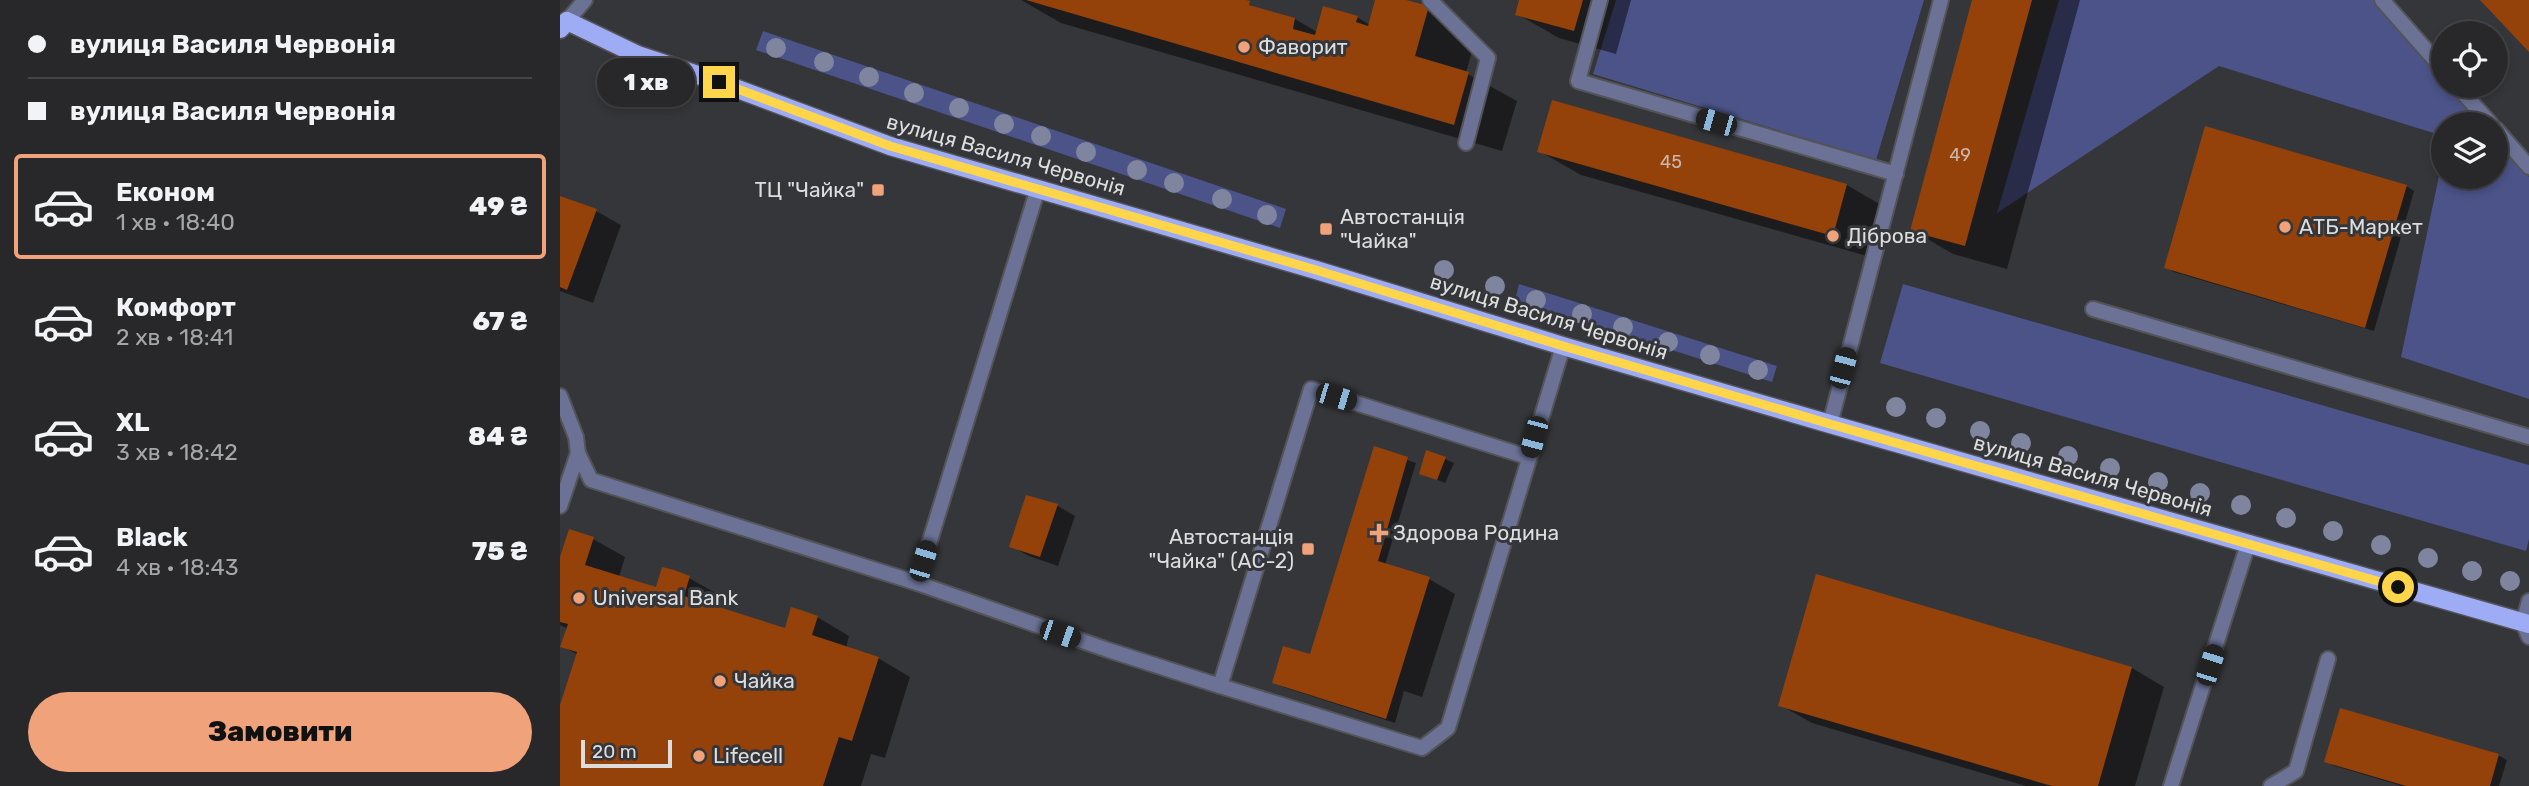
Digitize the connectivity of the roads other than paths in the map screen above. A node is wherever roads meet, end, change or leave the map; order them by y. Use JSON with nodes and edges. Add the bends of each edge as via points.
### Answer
{"nodes":[{"id":1,"x":585,"y":0,"type":"edge"},
{"id":2,"x":1430,"y":0,"type":"edge"},
{"id":3,"x":1600,"y":0,"type":"edge"},
{"id":4,"x":1941,"y":0,"type":"edge"},
{"id":5,"x":2382,"y":0,"type":"edge"},
{"id":6,"x":564,"y":25,"type":"edge"},
{"id":7,"x":2431,"y":55,"type":"edge"},
{"id":8,"x":2468,"y":98,"type":"edge"},
{"id":9,"x":2481,"y":112,"type":"edge"},
{"id":10,"x":1466,"y":143,"type":"dead end"},
{"id":11,"x":2508,"y":143,"type":"edge"},
{"id":12,"x":2529,"y":167,"type":"edge"},
{"id":13,"x":1896,"y":174,"type":"junction"},
{"id":14,"x":1038,"y":188,"type":"junction"},
{"id":15,"x":2093,"y":309,"type":"dead end"},
{"id":16,"x":1563,"y":346,"type":"junction"},
{"id":17,"x":560,"y":396,"type":"edge"},
{"id":18,"x":1830,"y":424,"type":"junction"},
{"id":19,"x":2529,"y":437,"type":"edge"},
{"id":20,"x":578,"y":453,"type":"junction"},
{"id":21,"x":1528,"y":457,"type":"junction"},
{"id":22,"x":560,"y":506,"type":"edge"},
{"id":23,"x":2248,"y":544,"type":"junction"},
{"id":24,"x":917,"y":583,"type":"junction"},
{"id":25,"x":2529,"y":601,"type":"edge"},
{"id":26,"x":2527,"y":628,"type":"edge"},
{"id":27,"x":2328,"y":659,"type":"dead end"},
{"id":28,"x":1220,"y":686,"type":"junction"},
{"id":29,"x":2171,"y":786,"type":"edge"},
{"id":30,"x":2271,"y":786,"type":"edge"}],
"edges":[{"from":1,"to":6,"type":"street"},
{"from":2,"to":10,"type":"street","via":[[1488,58]]},
{"from":3,"to":13,"type":"street","via":[[1578,81]]},
{"from":4,"to":13,"type":"street"},
{"from":5,"to":7,"type":"street"},
{"from":6,"to":14,"type":"main road","name":"вулиця Василя Червонія","via":[[890,146]]},
{"from":8,"to":9,"type":"street"},
{"from":11,"to":12,"type":"street"},
{"from":13,"to":18,"type":"street"},
{"from":14,"to":16,"type":"main road","name":"вулиця Василя Червонія"},
{"from":14,"to":24,"type":"street"},
{"from":15,"to":19,"type":"street"},
{"from":16,"to":18,"type":"main road","name":"вулиця Василя Червонія"},
{"from":16,"to":21,"type":"street"},
{"from":17,"to":20,"type":"street"},
{"from":18,"to":23,"type":"main road","name":"вулиця Василя Червонія"},
{"from":20,"to":22,"type":"street"},
{"from":20,"to":24,"type":"street","via":[[591,480]]},
{"from":21,"to":28,"type":"street","via":[[1448,727],[1422,748]]},
{"from":21,"to":28,"type":"street","via":[[1311,389]]},
{"from":23,"to":26,"type":"main road","name":"вулиця Василя Червонія"},
{"from":23,"to":29,"type":"street"},
{"from":24,"to":28,"type":"street"},
{"from":25,"to":26,"type":"street"},
{"from":27,"to":30,"type":"street","via":[[2296,771]]}]}
